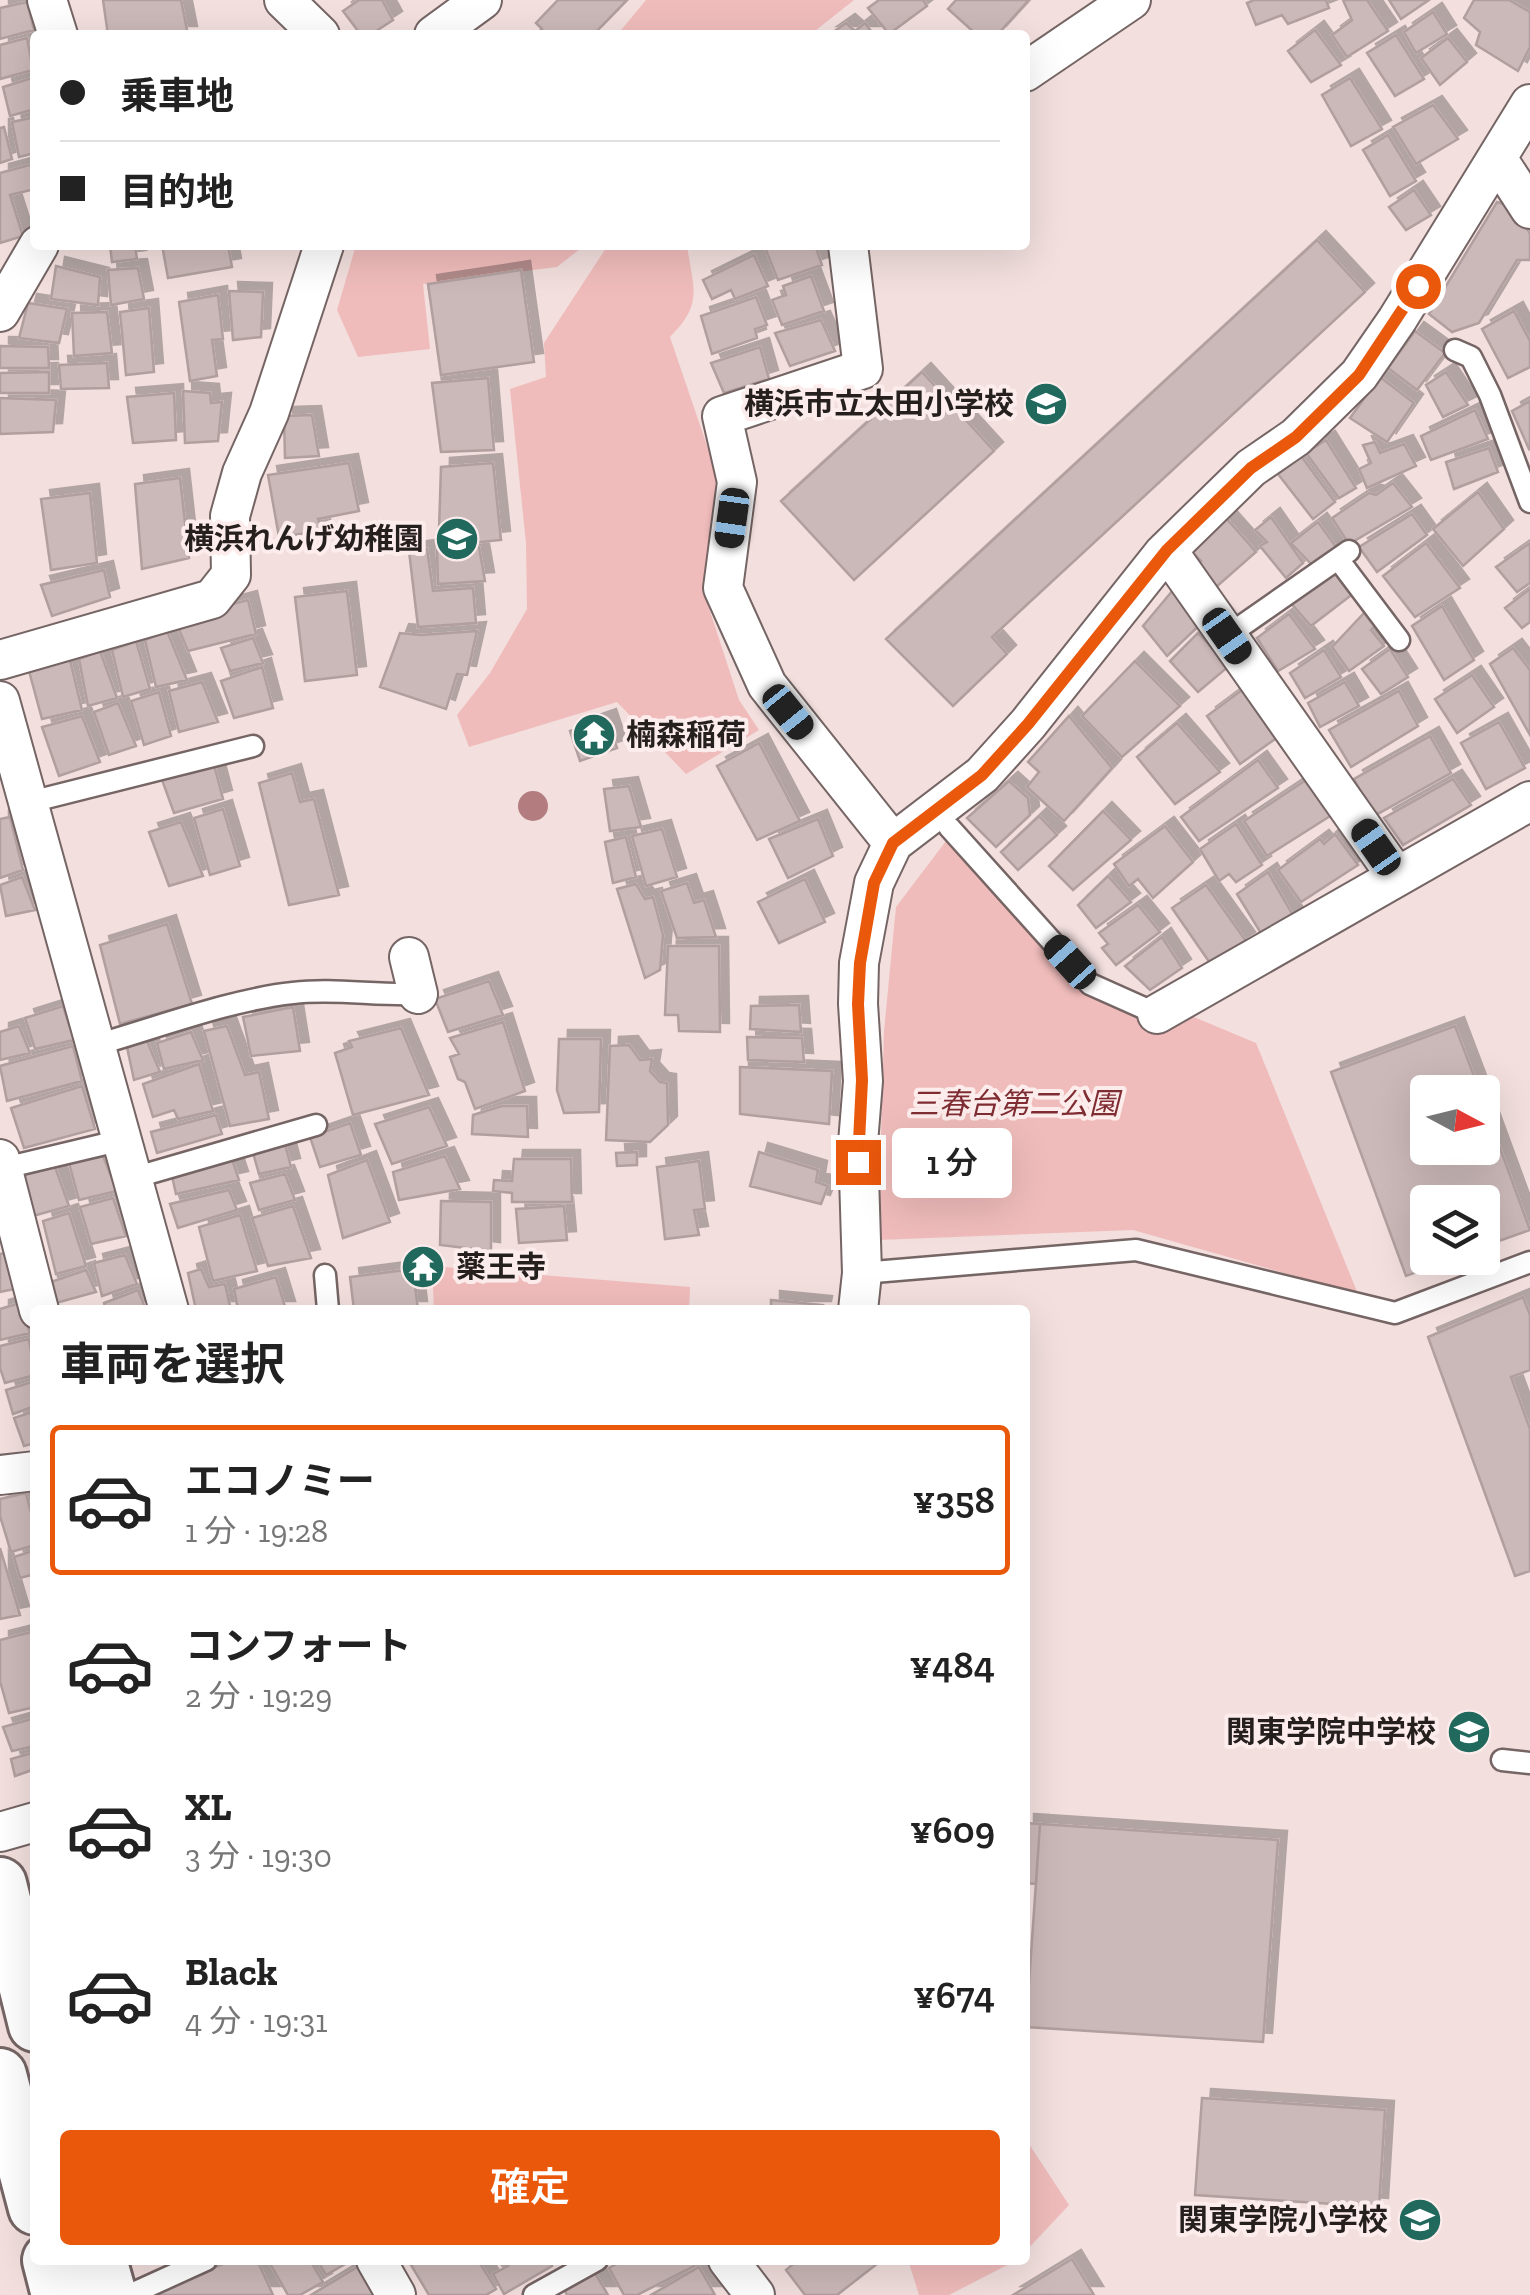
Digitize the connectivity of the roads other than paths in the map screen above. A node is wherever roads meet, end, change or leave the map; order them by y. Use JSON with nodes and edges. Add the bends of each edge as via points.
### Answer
{"nodes":[{"id":1,"x":47,"y":0,"type":"edge"},
{"id":2,"x":284,"y":0,"type":"edge"},
{"id":3,"x":482,"y":0,"type":"edge"},
{"id":4,"x":1132,"y":0,"type":"edge"},
{"id":5,"x":56,"y":30,"type":"edge"},
{"id":6,"x":315,"y":30,"type":"edge"},
{"id":7,"x":441,"y":30,"type":"edge"},
{"id":8,"x":1030,"y":69,"type":"edge"},
{"id":9,"x":1530,"y":104,"type":"edge"},
{"id":10,"x":1497,"y":158,"type":"junction"},
{"id":11,"x":1530,"y":209,"type":"edge"},
{"id":12,"x":36,"y":250,"type":"edge"},
{"id":13,"x":322,"y":250,"type":"edge"},
{"id":14,"x":849,"y":250,"type":"edge"},
{"id":15,"x":0,"y":312,"type":"edge"},
{"id":16,"x":1455,"y":350,"type":"dead end"},
{"id":17,"x":1530,"y":502,"type":"edge"},
{"id":18,"x":1167,"y":550,"type":"junction"},
{"id":19,"x":1227,"y":636,"type":"junction"},
{"id":20,"x":1399,"y":640,"type":"dead end"},
{"id":21,"x":0,"y":660,"type":"edge"},
{"id":22,"x":0,"y":701,"type":"edge"},
{"id":23,"x":253,"y":746,"type":"dead end"},
{"id":24,"x":1530,"y":801,"type":"edge"},
{"id":25,"x":30,"y":802,"type":"junction"},
{"id":26,"x":949,"y":827,"type":"dead end"},
{"id":27,"x":893,"y":843,"type":"junction"},
{"id":28,"x":1397,"y":877,"type":"junction"},
{"id":29,"x":408,"y":957,"type":"dead end"},
{"id":30,"x":418,"y":994,"type":"joint"},
{"id":31,"x":1157,"y":1014,"type":"joint"},
{"id":32,"x":96,"y":1045,"type":"junction"},
{"id":33,"x":316,"y":1125,"type":"dead end"},
{"id":34,"x":122,"y":1140,"type":"junction"},
{"id":35,"x":1,"y":1166,"type":"edge"},
{"id":36,"x":133,"y":1178,"type":"junction"},
{"id":37,"x":1530,"y":1262,"type":"edge"},
{"id":38,"x":324,"y":1275,"type":"dead end"},
{"id":39,"x":860,"y":1291,"type":"edge"},
{"id":40,"x":38,"y":1305,"type":"edge"},
{"id":41,"x":168,"y":1305,"type":"edge"},
{"id":42,"x":327,"y":1305,"type":"edge"},
{"id":43,"x":30,"y":1472,"type":"edge"},
{"id":44,"x":0,"y":1475,"type":"edge"},
{"id":45,"x":1502,"y":1760,"type":"dead end"},
{"id":46,"x":1530,"y":1763,"type":"edge"},
{"id":47,"x":30,"y":1823,"type":"edge"},
{"id":48,"x":0,"y":1832,"type":"edge"},
{"id":49,"x":0,"y":1884,"type":"edge"},
{"id":50,"x":25,"y":2014,"type":"edge"},
{"id":51,"x":0,"y":2075,"type":"edge"},
{"id":52,"x":30,"y":2189,"type":"edge"},
{"id":53,"x":50,"y":2265,"type":"edge"},
{"id":54,"x":101,"y":2265,"type":"edge"},
{"id":55,"x":195,"y":2265,"type":"edge"},
{"id":56,"x":379,"y":2265,"type":"edge"},
{"id":57,"x":589,"y":2265,"type":"edge"},
{"id":58,"x":732,"y":2265,"type":"edge"},
{"id":59,"x":58,"y":2295,"type":"edge"},
{"id":60,"x":110,"y":2295,"type":"edge"},
{"id":61,"x":129,"y":2295,"type":"edge"},
{"id":62,"x":396,"y":2295,"type":"edge"},
{"id":63,"x":534,"y":2295,"type":"edge"},
{"id":64,"x":755,"y":2295,"type":"edge"}],
"edges":[{"from":1,"to":5,"type":"street"},
{"from":2,"to":6,"type":"street"},
{"from":3,"to":7,"type":"street"},
{"from":4,"to":8,"type":"street"},
{"from":9,"to":10,"type":"street"},
{"from":10,"to":11,"type":"street"},
{"from":10,"to":18,"type":"street","via":[[1409,321],[1296,437],[1251,468]]},
{"from":12,"to":15,"type":"street"},
{"from":13,"to":21,"type":"street","via":[[269,414],[242,472],[230,516],[231,575],[212,599]]},
{"from":14,"to":27,"type":"street","via":[[863,370],[722,416],[737,482],[723,588],[767,686]]},
{"from":16,"to":17,"type":"lane","via":[[1472,357]]},
{"from":18,"to":19,"type":"street"},
{"from":18,"to":27,"type":"street","via":[[982,775]]},
{"from":19,"to":20,"type":"lane","via":[[1344,555]]},
{"from":19,"to":28,"type":"street"},
{"from":22,"to":25,"type":"street"},
{"from":23,"to":25,"type":"lane"},
{"from":24,"to":28,"type":"street"},
{"from":25,"to":32,"type":"street"},
{"from":26,"to":31,"type":"lane","via":[[1090,984]]},
{"from":27,"to":39,"type":"street","via":[[874,883],[860,963]]},
{"from":28,"to":31,"type":"street"},
{"from":29,"to":30,"type":"street"},
{"from":30,"to":32,"type":"lane","via":[[292,993]]},
{"from":32,"to":34,"type":"street"},
{"from":33,"to":36,"type":"lane"},
{"from":34,"to":35,"type":"lane"},
{"from":34,"to":36,"type":"street"},
{"from":35,"to":40,"type":"street"},
{"from":36,"to":41,"type":"street"},
{"from":37,"to":39,"type":"lane","via":[[1394,1313],[1136,1250]]},
{"from":38,"to":42,"type":"lane"},
{"from":43,"to":44,"type":"street"},
{"from":45,"to":46,"type":"lane"},
{"from":47,"to":48,"type":"street"},
{"from":49,"to":50,"type":"main road"},
{"from":51,"to":52,"type":"main road"},
{"from":53,"to":59,"type":"main road"},
{"from":54,"to":60,"type":"main road"},
{"from":55,"to":61,"type":"lane"},
{"from":56,"to":62,"type":"street"},
{"from":57,"to":63,"type":"lane"},
{"from":58,"to":64,"type":"street"}]}
